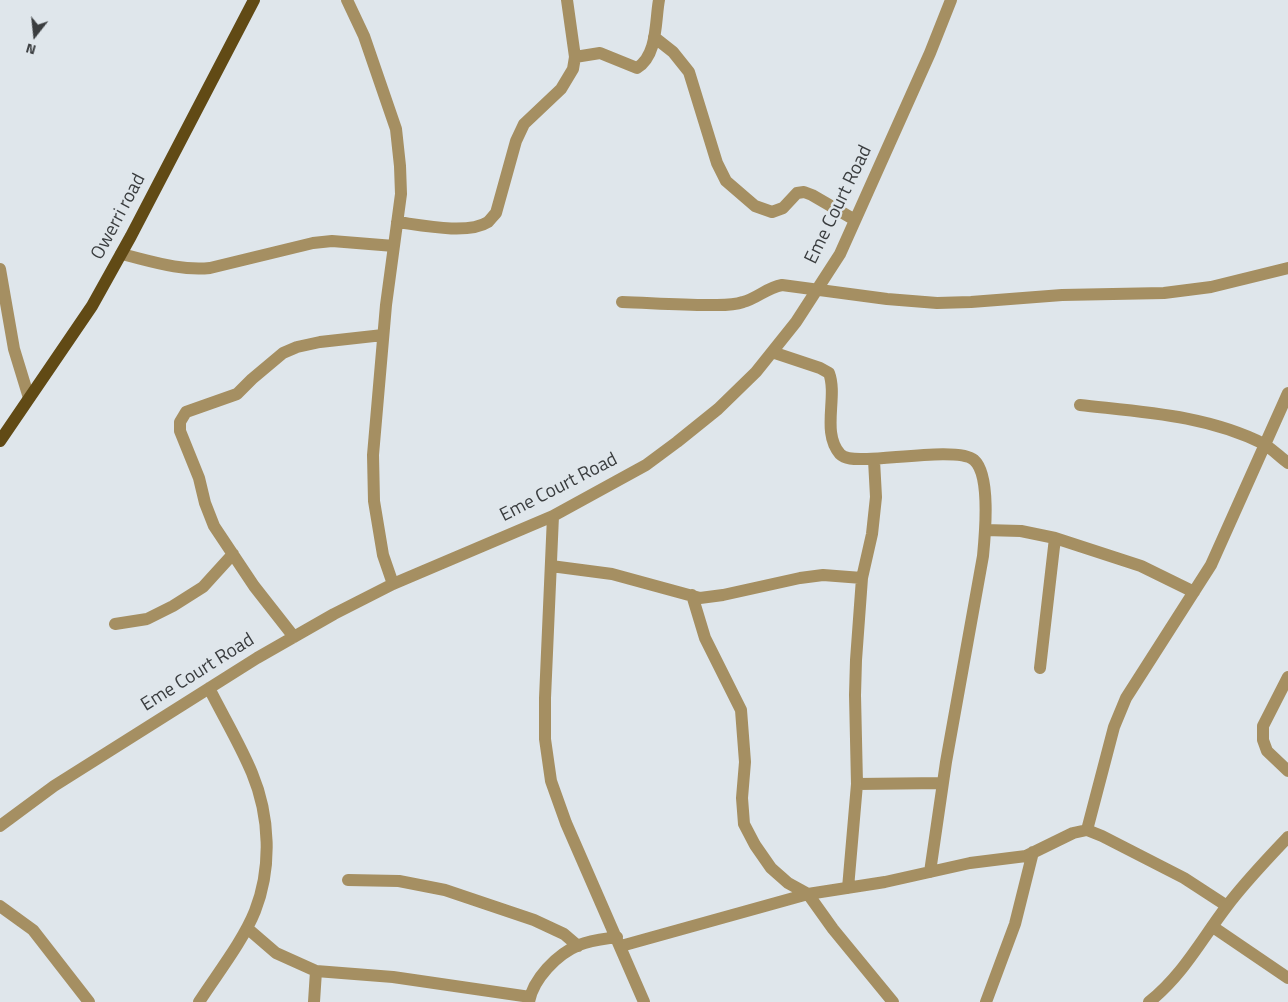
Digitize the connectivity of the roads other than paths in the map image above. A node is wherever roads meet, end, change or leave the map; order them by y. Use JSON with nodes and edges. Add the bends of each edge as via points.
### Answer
{"nodes":[{"id":1,"x":254,"y":0,"type":"edge"},
{"id":2,"x":347,"y":0,"type":"edge"},
{"id":3,"x":567,"y":0,"type":"edge"},
{"id":4,"x":659,"y":0,"type":"edge"},
{"id":5,"x":951,"y":0,"type":"edge"},
{"id":6,"x":654,"y":38,"type":"junction"},
{"id":7,"x":575,"y":57,"type":"junction"},
{"id":8,"x":855,"y":220,"type":"junction"},
{"id":9,"x":397,"y":222,"type":"junction"},
{"id":10,"x":394,"y":246,"type":"junction"},
{"id":11,"x":121,"y":254,"type":"junction"},
{"id":12,"x":0,"y":268,"type":"edge"},
{"id":13,"x":1288,"y":268,"type":"edge"},
{"id":14,"x":817,"y":290,"type":"junction"},
{"id":15,"x":622,"y":302,"type":"dead end"},
{"id":16,"x":4,"y":323,"type":"edge"},
{"id":17,"x":384,"y":335,"type":"junction"},
{"id":18,"x":772,"y":352,"type":"junction"},
{"id":19,"x":1288,"y":393,"type":"edge"},
{"id":20,"x":30,"y":398,"type":"junction"},
{"id":21,"x":1080,"y":405,"type":"dead end"},
{"id":22,"x":0,"y":441,"type":"edge"},
{"id":23,"x":1266,"y":445,"type":"junction"},
{"id":24,"x":874,"y":460,"type":"junction"},
{"id":25,"x":1288,"y":463,"type":"edge"},
{"id":26,"x":553,"y":516,"type":"junction"},
{"id":27,"x":986,"y":530,"type":"junction"},
{"id":28,"x":1055,"y":538,"type":"junction"},
{"id":29,"x":233,"y":554,"type":"junction"},
{"id":30,"x":551,"y":566,"type":"junction"},
{"id":31,"x":862,"y":578,"type":"junction"},
{"id":32,"x":393,"y":584,"type":"junction"},
{"id":33,"x":1194,"y":592,"type":"junction"},
{"id":34,"x":692,"y":595,"type":"junction"},
{"id":35,"x":115,"y":624,"type":"dead end"},
{"id":36,"x":294,"y":637,"type":"junction"},
{"id":37,"x":1040,"y":668,"type":"dead end"},
{"id":38,"x":1288,"y":677,"type":"edge"},
{"id":39,"x":209,"y":688,"type":"junction"},
{"id":40,"x":1288,"y":771,"type":"edge"},
{"id":41,"x":943,"y":783,"type":"junction"},
{"id":42,"x":856,"y":784,"type":"junction"},
{"id":43,"x":0,"y":826,"type":"edge"},
{"id":44,"x":1087,"y":830,"type":"junction"},
{"id":45,"x":1288,"y":836,"type":"edge"},
{"id":46,"x":1033,"y":852,"type":"junction"},
{"id":47,"x":930,"y":872,"type":"junction"},
{"id":48,"x":348,"y":880,"type":"dead end"},
{"id":49,"x":848,"y":888,"type":"junction"},
{"id":50,"x":808,"y":894,"type":"junction"},
{"id":51,"x":0,"y":906,"type":"edge"},
{"id":52,"x":1227,"y":906,"type":"junction"},
{"id":53,"x":1213,"y":927,"type":"junction"},
{"id":54,"x":247,"y":928,"type":"junction"},
{"id":55,"x":619,"y":941,"type":"junction"},
{"id":56,"x":578,"y":946,"type":"junction"},
{"id":57,"x":316,"y":971,"type":"junction"},
{"id":58,"x":1288,"y":978,"type":"edge"},
{"id":59,"x":529,"y":1000,"type":"edge"},
{"id":60,"x":89,"y":1002,"type":"edge"},
{"id":61,"x":199,"y":1002,"type":"edge"},
{"id":62,"x":314,"y":1002,"type":"edge"},
{"id":63,"x":644,"y":1002,"type":"edge"},
{"id":64,"x":892,"y":1002,"type":"edge"},
{"id":65,"x":986,"y":1002,"type":"edge"},
{"id":66,"x":1149,"y":1002,"type":"edge"}],
"edges":[{"from":1,"to":11,"type":"main road","name":"Owerri road"},
{"from":2,"to":9,"type":"street","via":[[364,36],[396,129],[401,194]]},
{"from":3,"to":7,"type":"street"},
{"from":4,"to":6,"type":"street"},
{"from":5,"to":8,"type":"street","name":"Eme Court Road"},
{"from":6,"to":7,"type":"street","via":[[644,64],[636,68],[600,53]]},
{"from":6,"to":8,"type":"street","via":[[672,52],[689,72],[717,163],[726,181],[755,206],[772,212],[783,208],[797,193],[804,192]]},
{"from":7,"to":9,"type":"street","via":[[573,69],[561,88],[524,124],[516,141],[496,213],[490,221],[456,229]]},
{"from":8,"to":14,"type":"street","name":"Eme Court Road","via":[[840,254]]},
{"from":9,"to":10,"type":"street"},
{"from":10,"to":11,"type":"street","via":[[332,241],[313,243],[198,269]]},
{"from":10,"to":17,"type":"street"},
{"from":11,"to":20,"type":"main road","name":"Owerri road","via":[[92,306]]},
{"from":12,"to":16,"type":"street"},
{"from":13,"to":14,"type":"street","via":[[1211,287],[1164,293],[1062,294],[937,303]]},
{"from":14,"to":15,"type":"street","via":[[771,287],[743,302],[727,304]]},
{"from":14,"to":18,"type":"street","name":"Eme Court Road"},
{"from":16,"to":20,"type":"street"},
{"from":17,"to":29,"type":"street","via":[[297,347],[283,353],[237,394],[186,412],[180,422],[180,431],[214,526]]},
{"from":17,"to":32,"type":"street","via":[[373,455],[374,501],[383,555]]},
{"from":18,"to":24,"type":"street","via":[[829,373],[835,448],[842,456]]},
{"from":18,"to":26,"type":"street","name":"Eme Court Road","via":[[718,409],[677,442],[646,465]]},
{"from":19,"to":23,"type":"street"},
{"from":20,"to":22,"type":"main road","name":"Owerri road"},
{"from":21,"to":23,"type":"street","via":[[1180,416],[1233,431]]},
{"from":23,"to":25,"type":"street"},
{"from":23,"to":33,"type":"street","via":[[1211,564]]},
{"from":24,"to":27,"type":"street","via":[[950,454],[965,455],[974,460],[985,491]]},
{"from":24,"to":31,"type":"street","via":[[876,497]]},
{"from":26,"to":30,"type":"street"},
{"from":26,"to":32,"type":"street","name":"Eme Court Road"},
{"from":27,"to":28,"type":"street"},
{"from":27,"to":41,"type":"street"},
{"from":28,"to":33,"type":"street","via":[[1140,566]]},
{"from":28,"to":37,"type":"street"},
{"from":29,"to":35,"type":"street","via":[[202,587],[173,606],[147,619]]},
{"from":29,"to":36,"type":"street"},
{"from":30,"to":34,"type":"street","via":[[612,574]]},
{"from":30,"to":55,"type":"street","via":[[545,698],[545,739],[551,781],[566,823]]},
{"from":31,"to":34,"type":"street","via":[[800,578],[724,595],[700,598]]},
{"from":31,"to":42,"type":"street","via":[[855,695]]},
{"from":32,"to":36,"type":"street","name":"Eme Court Road"},
{"from":33,"to":44,"type":"street","via":[[1126,698],[1114,727]]},
{"from":34,"to":50,"type":"street","via":[[705,638],[741,710],[745,762],[744,824],[771,868]]},
{"from":36,"to":39,"type":"street","name":"Eme Court Road"},
{"from":38,"to":40,"type":"street","via":[[1263,726],[1263,740]]},
{"from":39,"to":43,"type":"street","name":"Eme Court Road","via":[[54,786]]},
{"from":39,"to":54,"type":"street","via":[[253,774],[262,807],[268,846],[265,880]]},
{"from":41,"to":42,"type":"street"},
{"from":41,"to":47,"type":"street"},
{"from":42,"to":49,"type":"street"},
{"from":44,"to":46,"type":"street","via":[[1073,833]]},
{"from":44,"to":52,"type":"street","via":[[1184,878]]},
{"from":45,"to":52,"type":"street"},
{"from":46,"to":47,"type":"street","via":[[1016,858]]},
{"from":46,"to":65,"type":"street","via":[[1015,924]]},
{"from":47,"to":49,"type":"street"},
{"from":48,"to":56,"type":"street","via":[[399,881],[446,890],[534,920],[564,934]]},
{"from":49,"to":50,"type":"street"},
{"from":50,"to":55,"type":"street"},
{"from":50,"to":64,"type":"street"},
{"from":51,"to":60,"type":"street","via":[[33,930]]},
{"from":52,"to":53,"type":"street"},
{"from":53,"to":58,"type":"street"},
{"from":53,"to":66,"type":"street","via":[[1169,986]]},
{"from":54,"to":57,"type":"street","via":[[276,953]]},
{"from":54,"to":61,"type":"street"},
{"from":55,"to":56,"type":"street","via":[[595,940]]},
{"from":55,"to":63,"type":"street"},
{"from":56,"to":59,"type":"street","via":[[556,960],[539,979]]},
{"from":57,"to":59,"type":"street","via":[[393,977]]},
{"from":57,"to":62,"type":"street"}]}
